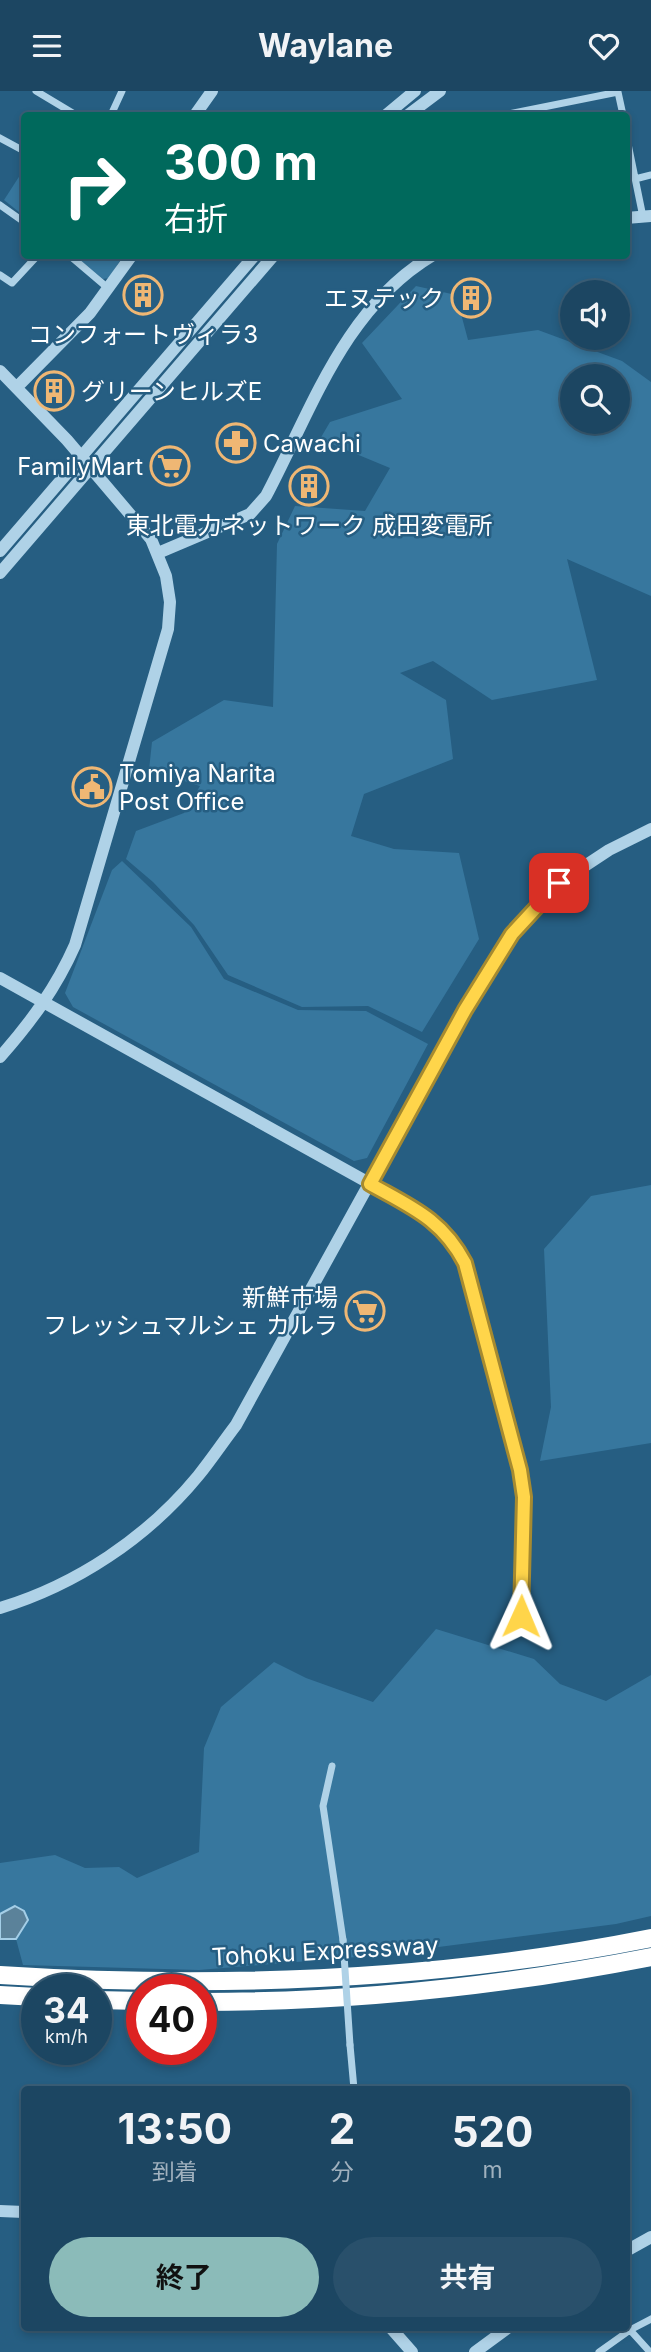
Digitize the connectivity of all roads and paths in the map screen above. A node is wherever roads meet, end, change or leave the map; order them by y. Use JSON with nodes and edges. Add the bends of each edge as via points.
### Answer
{"nodes":[{"id":1,"x":36,"y":91,"type":"edge"},
{"id":2,"x":122,"y":91,"type":"edge"},
{"id":3,"x":212,"y":91,"type":"edge"},
{"id":4,"x":415,"y":91,"type":"edge"},
{"id":5,"x":440,"y":91,"type":"edge"},
{"id":6,"x":591,"y":94,"type":"edge"},
{"id":7,"x":550,"y":106,"type":"junction"},
{"id":8,"x":71,"y":112,"type":"edge"},
{"id":9,"x":112,"y":112,"type":"edge"},
{"id":10,"x":197,"y":112,"type":"edge"},
{"id":11,"x":390,"y":112,"type":"edge"},
{"id":12,"x":412,"y":112,"type":"edge"},
{"id":13,"x":519,"y":112,"type":"edge"},
{"id":14,"x":551,"y":112,"type":"edge"},
{"id":15,"x":622,"y":112,"type":"edge"},
{"id":16,"x":0,"y":138,"type":"edge"},
{"id":17,"x":21,"y":149,"type":"edge"},
{"id":18,"x":630,"y":154,"type":"edge"},
{"id":19,"x":651,"y":175,"type":"edge"},
{"id":20,"x":635,"y":179,"type":"junction"},
{"id":21,"x":0,"y":205,"type":"edge"},
{"id":22,"x":647,"y":217,"type":"edge"},
{"id":23,"x":21,"y":220,"type":"edge"},
{"id":24,"x":34,"y":259,"type":"edge"},
{"id":25,"x":74,"y":259,"type":"edge"},
{"id":26,"x":129,"y":259,"type":"edge"},
{"id":27,"x":252,"y":259,"type":"edge"},
{"id":28,"x":271,"y":259,"type":"edge"},
{"id":29,"x":427,"y":259,"type":"edge"},
{"id":30,"x":0,"y":275,"type":"edge"},
{"id":31,"x":109,"y":289,"type":"junction"},
{"id":32,"x":0,"y":370,"type":"edge"},
{"id":33,"x":18,"y":387,"type":"junction"},
{"id":34,"x":81,"y":457,"type":"junction"},
{"id":35,"x":90,"y":468,"type":"junction"},
{"id":36,"x":0,"y":551,"type":"edge"},
{"id":37,"x":158,"y":553,"type":"junction"},
{"id":38,"x":0,"y":573,"type":"edge"},
{"id":39,"x":651,"y":829,"type":"edge"},
{"id":40,"x":0,"y":978,"type":"edge"},
{"id":41,"x":45,"y":1003,"type":"junction"},
{"id":42,"x":0,"y":1057,"type":"edge"},
{"id":43,"x":370,"y":1184,"type":"junction"},
{"id":44,"x":0,"y":1608,"type":"edge"},
{"id":45,"x":521,"y":1616,"type":"dead end"},
{"id":46,"x":332,"y":1766,"type":"dead end"},
{"id":47,"x":651,"y":1938,"type":"edge"},
{"id":48,"x":651,"y":1957,"type":"edge"},
{"id":49,"x":0,"y":1975,"type":"edge"},
{"id":50,"x":0,"y":1995,"type":"edge"},
{"id":51,"x":21,"y":1996,"type":"edge"},
{"id":52,"x":217,"y":2002,"type":"edge"},
{"id":53,"x":355,"y":2086,"type":"edge"},
{"id":54,"x":0,"y":2211,"type":"edge"},
{"id":55,"x":21,"y":2212,"type":"edge"},
{"id":56,"x":651,"y":2237,"type":"edge"},
{"id":57,"x":630,"y":2249,"type":"edge"},
{"id":58,"x":651,"y":2319,"type":"edge"},
{"id":59,"x":630,"y":2330,"type":"joint"},
{"id":60,"x":394,"y":2331,"type":"edge"},
{"id":61,"x":504,"y":2331,"type":"edge"},
{"id":62,"x":629,"y":2331,"type":"edge"},
{"id":63,"x":412,"y":2352,"type":"edge"},
{"id":64,"x":475,"y":2352,"type":"edge"},
{"id":65,"x":599,"y":2352,"type":"edge"},
{"id":66,"x":650,"y":2352,"type":"edge"}],
"edges":[{"from":1,"to":8,"type":"street"},
{"from":2,"to":9,"type":"street"},
{"from":3,"to":10,"type":"street"},
{"from":4,"to":11,"type":"street"},
{"from":5,"to":12,"type":"street"},
{"from":6,"to":7,"type":"street"},
{"from":6,"to":15,"type":"street","via":[[618,92]]},
{"from":7,"to":13,"type":"street"},
{"from":7,"to":14,"type":"street"},
{"from":16,"to":17,"type":"street"},
{"from":18,"to":20,"type":"street"},
{"from":19,"to":20,"type":"street"},
{"from":20,"to":22,"type":"street"},
{"from":21,"to":23,"type":"street"},
{"from":24,"to":30,"type":"street","via":[[12,283]]},
{"from":25,"to":31,"type":"street"},
{"from":26,"to":31,"type":"street"},
{"from":27,"to":34,"type":"street"},
{"from":28,"to":35,"type":"street"},
{"from":29,"to":37,"type":"street","via":[[403,275],[350,333],[266,496],[250,514]]},
{"from":31,"to":33,"type":"street"},
{"from":32,"to":33,"type":"street"},
{"from":33,"to":34,"type":"street"},
{"from":34,"to":35,"type":"street"},
{"from":34,"to":36,"type":"street"},
{"from":35,"to":37,"type":"street","via":[[135,518]]},
{"from":35,"to":38,"type":"street"},
{"from":37,"to":41,"type":"street","via":[[170,602],[168,629],[75,945]]},
{"from":39,"to":43,"type":"street","via":[[559,883],[512,934]]},
{"from":40,"to":41,"type":"street"},
{"from":41,"to":42,"type":"street"},
{"from":41,"to":43,"type":"street"},
{"from":43,"to":44,"type":"street","via":[[236,1425],[196,1478],[157,1520],[103,1561],[63,1584]]},
{"from":43,"to":45,"type":"street","via":[[440,1227],[465,1263],[520,1470],[524,1497]]},
{"from":46,"to":53,"type":"street","bridge":true,"via":[[323,1806],[343,1940]]},
{"from":47,"to":49,"type":"highway","name":"Tohoku Expressway","via":[[513,1962],[303,1980],[205,1983]]},
{"from":48,"to":52,"type":"highway","name":"Tohoku Expressway","via":[[515,1981],[421,1991]]},
{"from":50,"to":51,"type":"highway"},
{"from":54,"to":55,"type":"street"},
{"from":56,"to":57,"type":"street"},
{"from":58,"to":59,"type":"street"},
{"from":59,"to":66,"type":"street"},
{"from":60,"to":63,"type":"street"},
{"from":61,"to":64,"type":"street"},
{"from":62,"to":65,"type":"street"}]}
